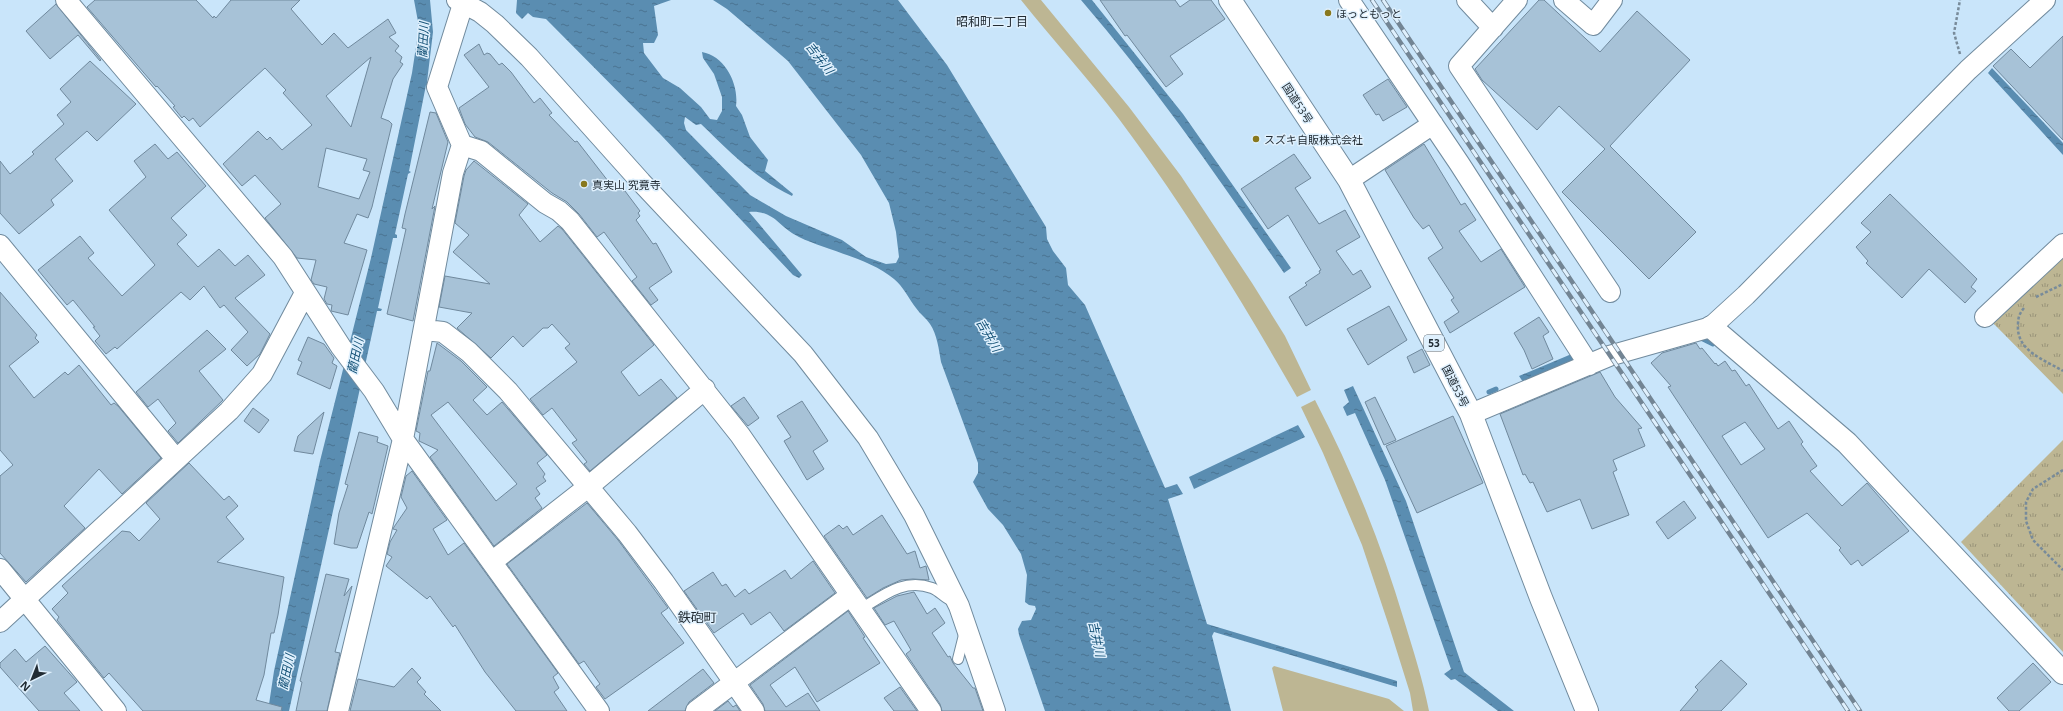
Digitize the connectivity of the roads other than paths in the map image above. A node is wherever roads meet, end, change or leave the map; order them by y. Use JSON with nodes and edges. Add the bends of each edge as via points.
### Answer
{"nodes":[{"id":1,"x":66,"y":0,"type":"edge"},
{"id":2,"x":1230,"y":0,"type":"edge"},
{"id":3,"x":1349,"y":0,"type":"edge"},
{"id":4,"x":1467,"y":0,"type":"edge"},
{"id":5,"x":1517,"y":0,"type":"edge"},
{"id":6,"x":1564,"y":0,"type":"edge"},
{"id":7,"x":1612,"y":0,"type":"edge"},
{"id":8,"x":2045,"y":0,"type":"edge"},
{"id":9,"x":460,"y":2,"type":"edge"},
{"id":10,"x":1493,"y":28,"type":"junction"},
{"id":11,"x":1433,"y":124,"type":"junction"},
{"id":12,"x":462,"y":145,"type":"junction"},
{"id":13,"x":1349,"y":180,"type":"junction"},
{"id":14,"x":2063,"y":244,"type":"edge"},
{"id":15,"x":0,"y":245,"type":"edge"},
{"id":16,"x":1610,"y":292,"type":"dead end"},
{"id":17,"x":305,"y":293,"type":"junction"},
{"id":18,"x":1986,"y":317,"type":"dead end"},
{"id":19,"x":1710,"y":328,"type":"junction"},
{"id":20,"x":425,"y":330,"type":"junction"},
{"id":21,"x":1589,"y":365,"type":"junction"},
{"id":22,"x":705,"y":389,"type":"junction"},
{"id":23,"x":1471,"y":414,"type":"junction"},
{"id":24,"x":403,"y":439,"type":"junction"},
{"id":25,"x":176,"y":459,"type":"junction"},
{"id":26,"x":588,"y":487,"type":"junction"},
{"id":27,"x":492,"y":561,"type":"junction"},
{"id":28,"x":0,"y":569,"type":"edge"},
{"id":29,"x":25,"y":599,"type":"junction"},
{"id":30,"x":957,"y":601,"type":"junction"},
{"id":31,"x":856,"y":602,"type":"junction"},
{"id":32,"x":0,"y":622,"type":"edge"},
{"id":33,"x":969,"y":632,"type":"junction"},
{"id":34,"x":958,"y":659,"type":"dead end"},
{"id":35,"x":2063,"y":673,"type":"edge"},
{"id":36,"x":735,"y":682,"type":"junction"},
{"id":37,"x":116,"y":711,"type":"edge"},
{"id":38,"x":338,"y":711,"type":"edge"},
{"id":39,"x":599,"y":711,"type":"edge"},
{"id":40,"x":696,"y":711,"type":"edge"},
{"id":41,"x":754,"y":711,"type":"edge"},
{"id":42,"x":931,"y":711,"type":"edge"},
{"id":43,"x":995,"y":711,"type":"edge"},
{"id":44,"x":1587,"y":711,"type":"edge"}],
"edges":[{"from":1,"to":17,"type":"street","via":[[283,257]]},
{"from":2,"to":13,"type":"main road","name":"国道53号","number":"53"},
{"from":3,"to":11,"type":"street"},
{"from":4,"to":10,"type":"street"},
{"from":5,"to":10,"type":"street"},
{"from":6,"to":7,"type":"street","via":[[1593,25]]},
{"from":8,"to":19,"type":"street","via":[[1968,70],[1746,295]]},
{"from":9,"to":12,"type":"street","via":[[437,87]]},
{"from":9,"to":30,"type":"street","via":[[480,12],[529,57],[807,360],[868,438],[914,515]]},
{"from":10,"to":16,"type":"street","via":[[1459,66]]},
{"from":11,"to":13,"type":"street"},
{"from":11,"to":21,"type":"street"},
{"from":12,"to":20,"type":"street","via":[[453,173]]},
{"from":12,"to":22,"type":"street","via":[[481,151],[570,221]]},
{"from":13,"to":23,"type":"main road","name":"国道53号","number":"53"},
{"from":14,"to":18,"type":"street"},
{"from":15,"to":25,"type":"street"},
{"from":17,"to":24,"type":"street","via":[[341,348],[374,391]]},
{"from":17,"to":25,"type":"street","via":[[262,374],[229,411]]},
{"from":19,"to":21,"type":"street","via":[[1614,355]]},
{"from":19,"to":35,"type":"main road","via":[[1847,443]]},
{"from":20,"to":24,"type":"street"},
{"from":20,"to":26,"type":"street","via":[[443,332],[469,352],[508,391]]},
{"from":21,"to":23,"type":"street"},
{"from":22,"to":26,"type":"street"},
{"from":22,"to":31,"type":"street"},
{"from":23,"to":44,"type":"main road","name":"国道53号","number":"53"},
{"from":24,"to":27,"type":"street"},
{"from":24,"to":38,"type":"street"},
{"from":25,"to":29,"type":"street"},
{"from":26,"to":27,"type":"street"},
{"from":26,"to":36,"type":"street","via":[[664,582]]},
{"from":27,"to":39,"type":"street"},
{"from":28,"to":29,"type":"street"},
{"from":29,"to":32,"type":"street"},
{"from":29,"to":37,"type":"street"},
{"from":30,"to":31,"type":"lane","via":[[951,601],[932,588],[910,584]]},
{"from":30,"to":33,"type":"street"},
{"from":31,"to":36,"type":"street"},
{"from":31,"to":42,"type":"street"},
{"from":33,"to":34,"type":"lane","via":[[964,635]]},
{"from":33,"to":43,"type":"street"},
{"from":36,"to":40,"type":"street"},
{"from":36,"to":41,"type":"street"}]}
